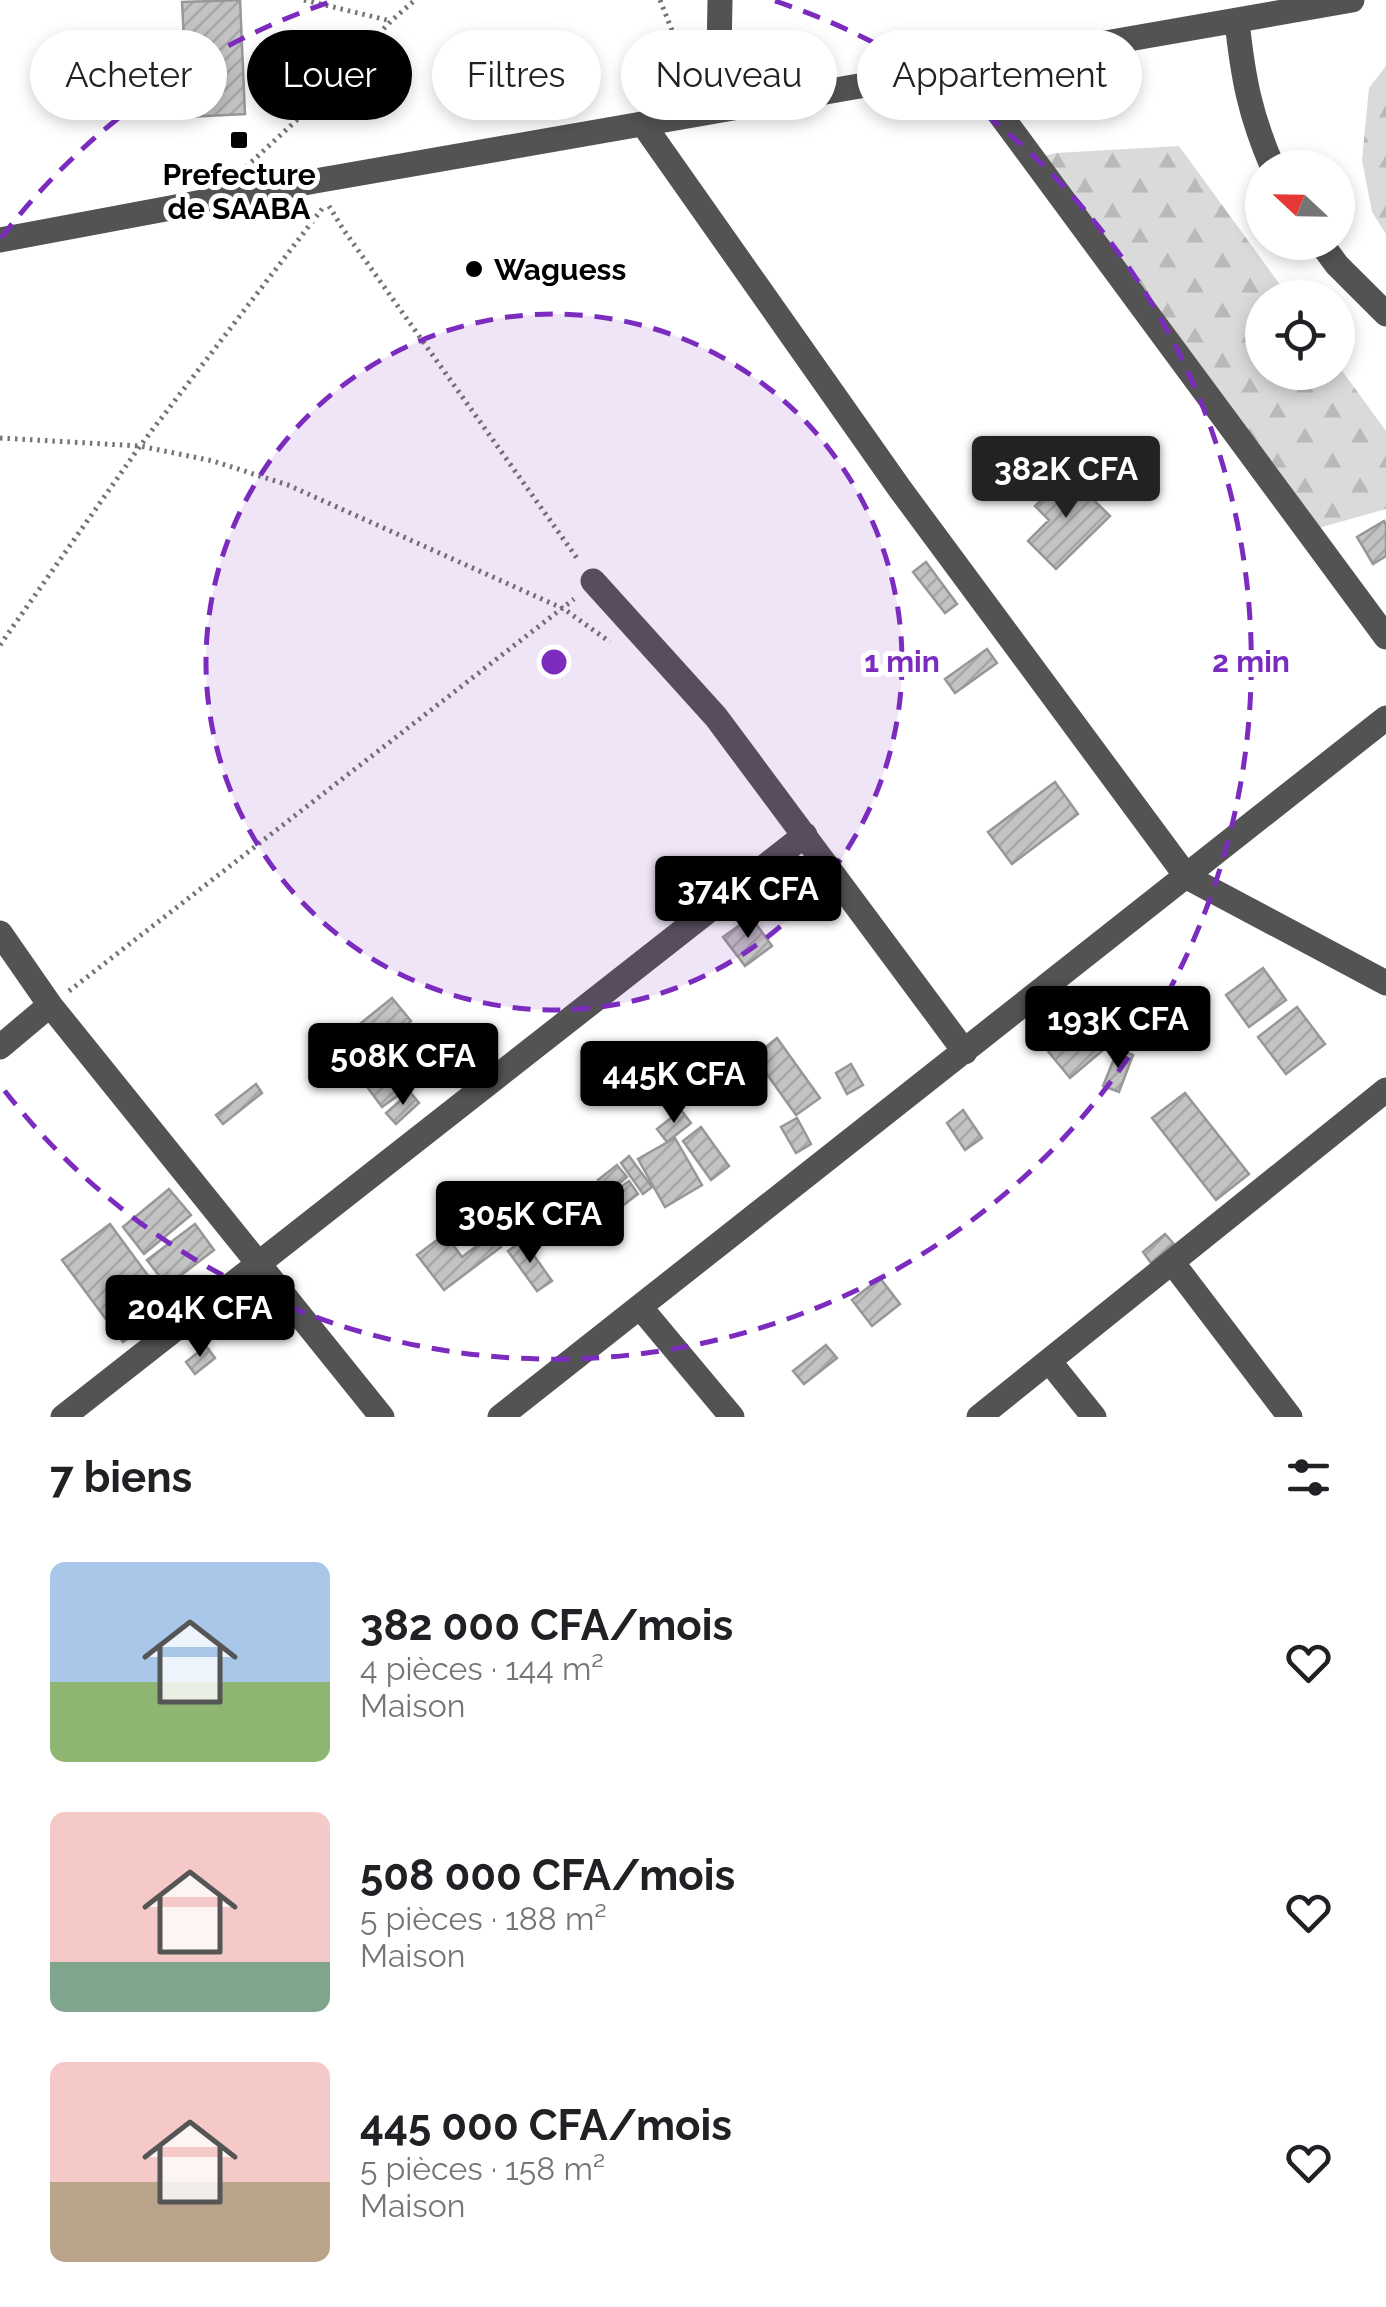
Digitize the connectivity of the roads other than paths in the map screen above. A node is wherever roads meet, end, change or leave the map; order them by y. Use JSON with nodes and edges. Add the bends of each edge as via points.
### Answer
{"nodes":[{"id":1,"x":720,"y":0,"type":"edge"},
{"id":2,"x":1352,"y":0,"type":"edge"},
{"id":3,"x":1237,"y":21,"type":"junction"},
{"id":4,"x":718,"y":30,"type":"edge"},
{"id":5,"x":1142,"y":37,"type":"edge"},
{"id":6,"x":666,"y":120,"type":"edge"},
{"id":7,"x":1003,"y":120,"type":"edge"},
{"id":8,"x":643,"y":124,"type":"junction"},
{"id":9,"x":1265,"y":150,"type":"edge"},
{"id":10,"x":0,"y":240,"type":"edge"},
{"id":11,"x":1332,"y":260,"type":"edge"},
{"id":12,"x":1386,"y":314,"type":"edge"},
{"id":13,"x":593,"y":580,"type":"road end"},
{"id":14,"x":1386,"y":637,"type":"edge"},
{"id":15,"x":1386,"y":718,"type":"edge"},
{"id":16,"x":806,"y":835,"type":"junction"},
{"id":17,"x":1186,"y":877,"type":"junction"},
{"id":18,"x":0,"y":933,"type":"edge"},
{"id":19,"x":1386,"y":983,"type":"edge"},
{"id":20,"x":50,"y":1005,"type":"junction"},
{"id":21,"x":0,"y":1048,"type":"edge"},
{"id":22,"x":965,"y":1052,"type":"junction"},
{"id":23,"x":1386,"y":1090,"type":"edge"},
{"id":24,"x":1172,"y":1262,"type":"junction"},
{"id":25,"x":258,"y":1264,"type":"junction"},
{"id":26,"x":640,"y":1307,"type":"junction"},
{"id":27,"x":1049,"y":1361,"type":"junction"},
{"id":28,"x":63,"y":1417,"type":"edge"},
{"id":29,"x":382,"y":1417,"type":"edge"},
{"id":30,"x":500,"y":1417,"type":"edge"},
{"id":31,"x":732,"y":1417,"type":"edge"},
{"id":32,"x":979,"y":1417,"type":"edge"},
{"id":33,"x":1094,"y":1417,"type":"edge"},
{"id":34,"x":1290,"y":1417,"type":"edge"}],
"edges":[{"from":1,"to":4,"type":"street"},
{"from":2,"to":3,"type":"street"},
{"from":3,"to":5,"type":"street"},
{"from":3,"to":9,"type":"street","via":[[1242,74]]},
{"from":6,"to":8,"type":"street"},
{"from":7,"to":14,"type":"street"},
{"from":8,"to":10,"type":"street","via":[[321,192]]},
{"from":8,"to":17,"type":"street","via":[[900,489]]},
{"from":11,"to":12,"type":"street"},
{"from":13,"to":16,"type":"street","via":[[716,716]]},
{"from":15,"to":17,"type":"street"},
{"from":16,"to":22,"type":"street"},
{"from":16,"to":25,"type":"street"},
{"from":17,"to":19,"type":"street"},
{"from":17,"to":22,"type":"street"},
{"from":18,"to":20,"type":"street"},
{"from":20,"to":21,"type":"street"},
{"from":20,"to":25,"type":"street"},
{"from":22,"to":26,"type":"street"},
{"from":23,"to":24,"type":"street"},
{"from":24,"to":27,"type":"street"},
{"from":24,"to":34,"type":"street"},
{"from":25,"to":28,"type":"street"},
{"from":25,"to":29,"type":"street"},
{"from":26,"to":30,"type":"street"},
{"from":26,"to":31,"type":"street"},
{"from":27,"to":32,"type":"street"},
{"from":27,"to":33,"type":"street"}]}
